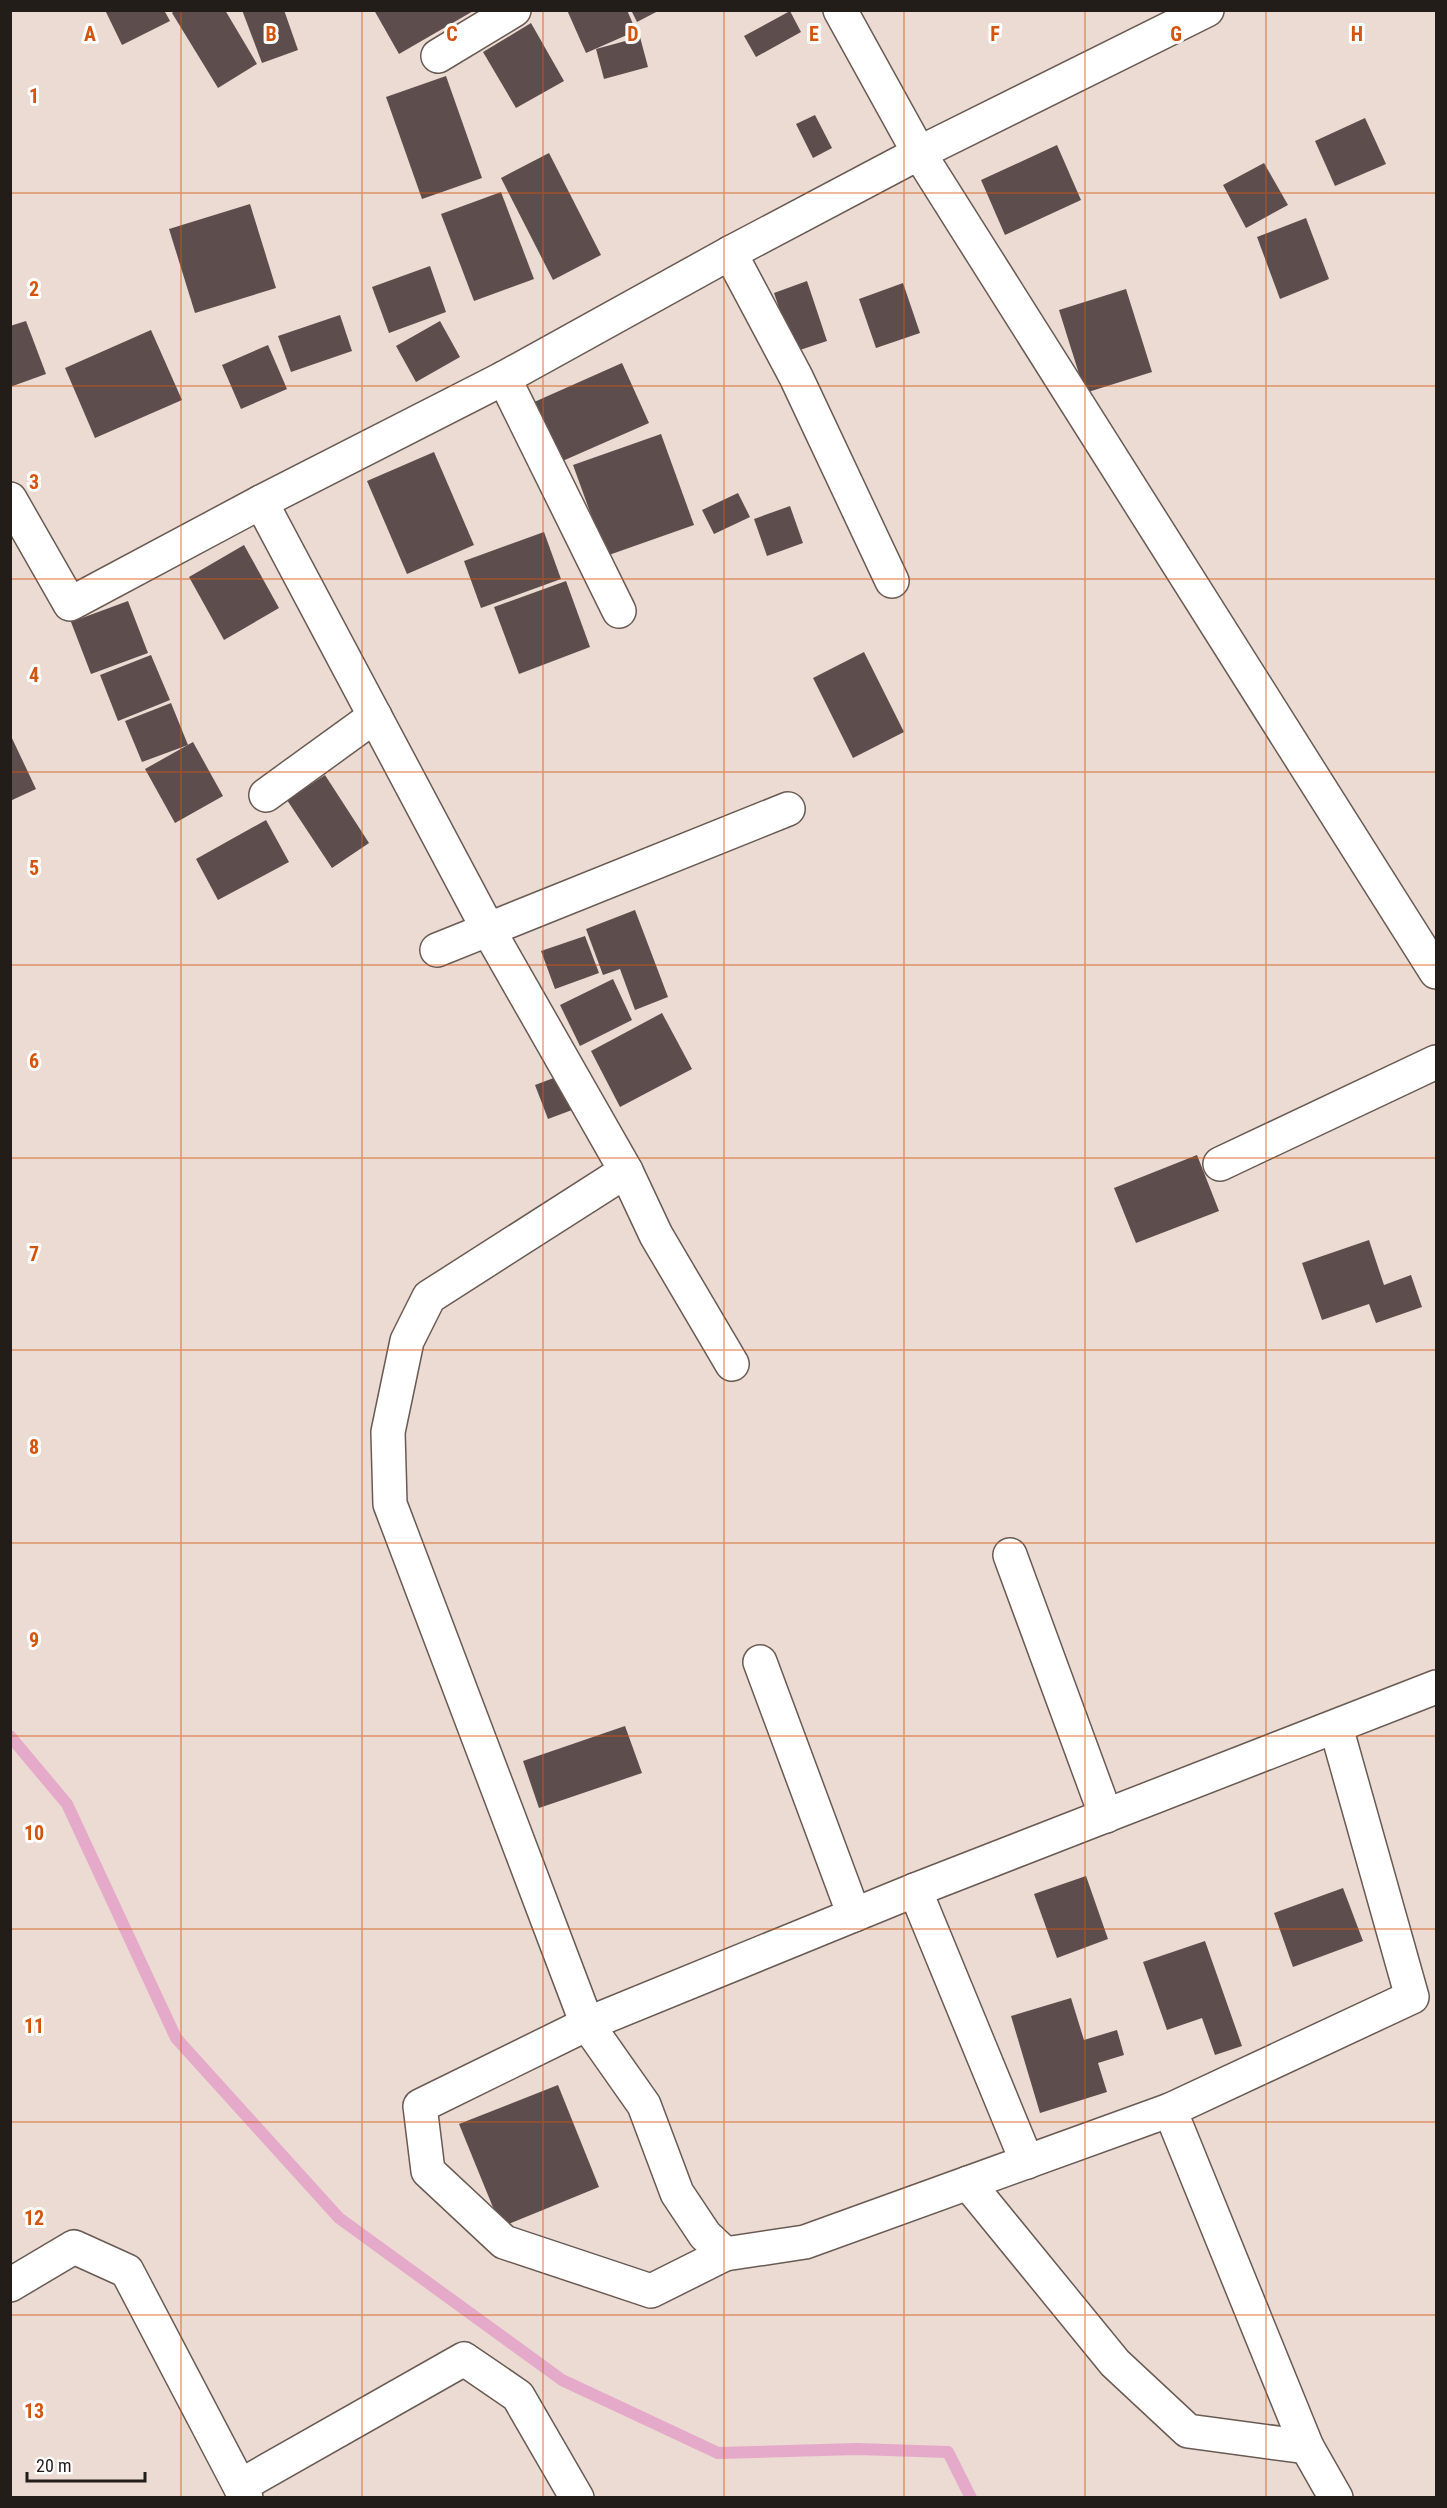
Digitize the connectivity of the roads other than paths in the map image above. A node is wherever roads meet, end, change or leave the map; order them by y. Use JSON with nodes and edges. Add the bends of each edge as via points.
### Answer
{"nodes":[{"id":1,"x":514,"y":10,"type":"edge"},
{"id":2,"x":840,"y":10,"type":"edge"},
{"id":3,"x":1207,"y":10,"type":"edge"},
{"id":4,"x":438,"y":56,"type":"dead end"},
{"id":5,"x":919,"y":153,"type":"junction"},
{"id":6,"x":730,"y":253,"type":"junction"},
{"id":7,"x":504,"y":378,"type":"junction"},
{"id":8,"x":10,"y":499,"type":"edge"},
{"id":9,"x":261,"y":502,"type":"junction"},
{"id":10,"x":892,"y":581,"type":"dead end"},
{"id":11,"x":619,"y":611,"type":"dead end"},
{"id":12,"x":375,"y":716,"type":"junction"},
{"id":13,"x":266,"y":795,"type":"dead end"},
{"id":14,"x":788,"y":809,"type":"dead end"},
{"id":15,"x":488,"y":929,"type":"junction"},
{"id":16,"x":437,"y":950,"type":"dead end"},
{"id":17,"x":1437,"y":972,"type":"edge"},
{"id":18,"x":1437,"y":1062,"type":"edge"},
{"id":19,"x":1220,"y":1164,"type":"dead end"},
{"id":20,"x":626,"y":1171,"type":"junction"},
{"id":21,"x":732,"y":1364,"type":"dead end"},
{"id":22,"x":1010,"y":1555,"type":"dead end"},
{"id":23,"x":760,"y":1662,"type":"dead end"},
{"id":24,"x":1437,"y":1687,"type":"edge"},
{"id":25,"x":1335,"y":1727,"type":"junction"},
{"id":26,"x":1106,"y":1816,"type":"junction"},
{"id":27,"x":915,"y":1890,"type":"junction"},
{"id":28,"x":854,"y":1915,"type":"junction"},
{"id":29,"x":587,"y":2024,"type":"junction"},
{"id":30,"x":1170,"y":2110,"type":"junction"},
{"id":31,"x":1027,"y":2162,"type":"junction"},
{"id":32,"x":968,"y":2183,"type":"junction"},
{"id":33,"x":725,"y":2254,"type":"junction"},
{"id":34,"x":10,"y":2285,"type":"edge"},
{"id":35,"x":1307,"y":2447,"type":"junction"},
{"id":36,"x":243,"y":2492,"type":"edge"},
{"id":37,"x":577,"y":2498,"type":"edge"},
{"id":38,"x":1336,"y":2498,"type":"edge"}],
"edges":[{"from":1,"to":4,"type":"street"},
{"from":2,"to":5,"type":"street"},
{"from":3,"to":5,"type":"street"},
{"from":5,"to":6,"type":"street"},
{"from":5,"to":17,"type":"street"},
{"from":6,"to":7,"type":"street"},
{"from":6,"to":10,"type":"street","via":[[796,377]]},
{"from":7,"to":9,"type":"street"},
{"from":7,"to":11,"type":"street"},
{"from":8,"to":9,"type":"street","via":[[70,604]]},
{"from":9,"to":12,"type":"street"},
{"from":12,"to":13,"type":"street"},
{"from":12,"to":15,"type":"street"},
{"from":14,"to":15,"type":"street"},
{"from":15,"to":16,"type":"street"},
{"from":15,"to":20,"type":"street"},
{"from":18,"to":19,"type":"street"},
{"from":20,"to":21,"type":"street","via":[[656,1235]]},
{"from":20,"to":29,"type":"street","via":[[429,1297],[407,1341],[387,1432],[390,1504]]},
{"from":22,"to":26,"type":"street"},
{"from":23,"to":28,"type":"street"},
{"from":24,"to":25,"type":"street"},
{"from":25,"to":26,"type":"street"},
{"from":25,"to":30,"type":"street","via":[[1412,1997]]},
{"from":26,"to":27,"type":"street"},
{"from":27,"to":28,"type":"street"},
{"from":27,"to":31,"type":"street"},
{"from":28,"to":29,"type":"street"},
{"from":29,"to":33,"type":"street","via":[[644,2105],[677,2193],[705,2235]]},
{"from":29,"to":33,"type":"street","via":[[420,2106],[428,2171],[504,2242],[651,2291]]},
{"from":30,"to":31,"type":"street"},
{"from":30,"to":35,"type":"street"},
{"from":31,"to":32,"type":"street"},
{"from":32,"to":33,"type":"street","via":[[805,2242]]},
{"from":32,"to":35,"type":"street","via":[[1115,2363],[1188,2431]]},
{"from":34,"to":36,"type":"street","via":[[74,2247],[127,2271]]},
{"from":35,"to":38,"type":"street"},
{"from":36,"to":37,"type":"street","via":[[464,2359],[518,2396]]}]}
